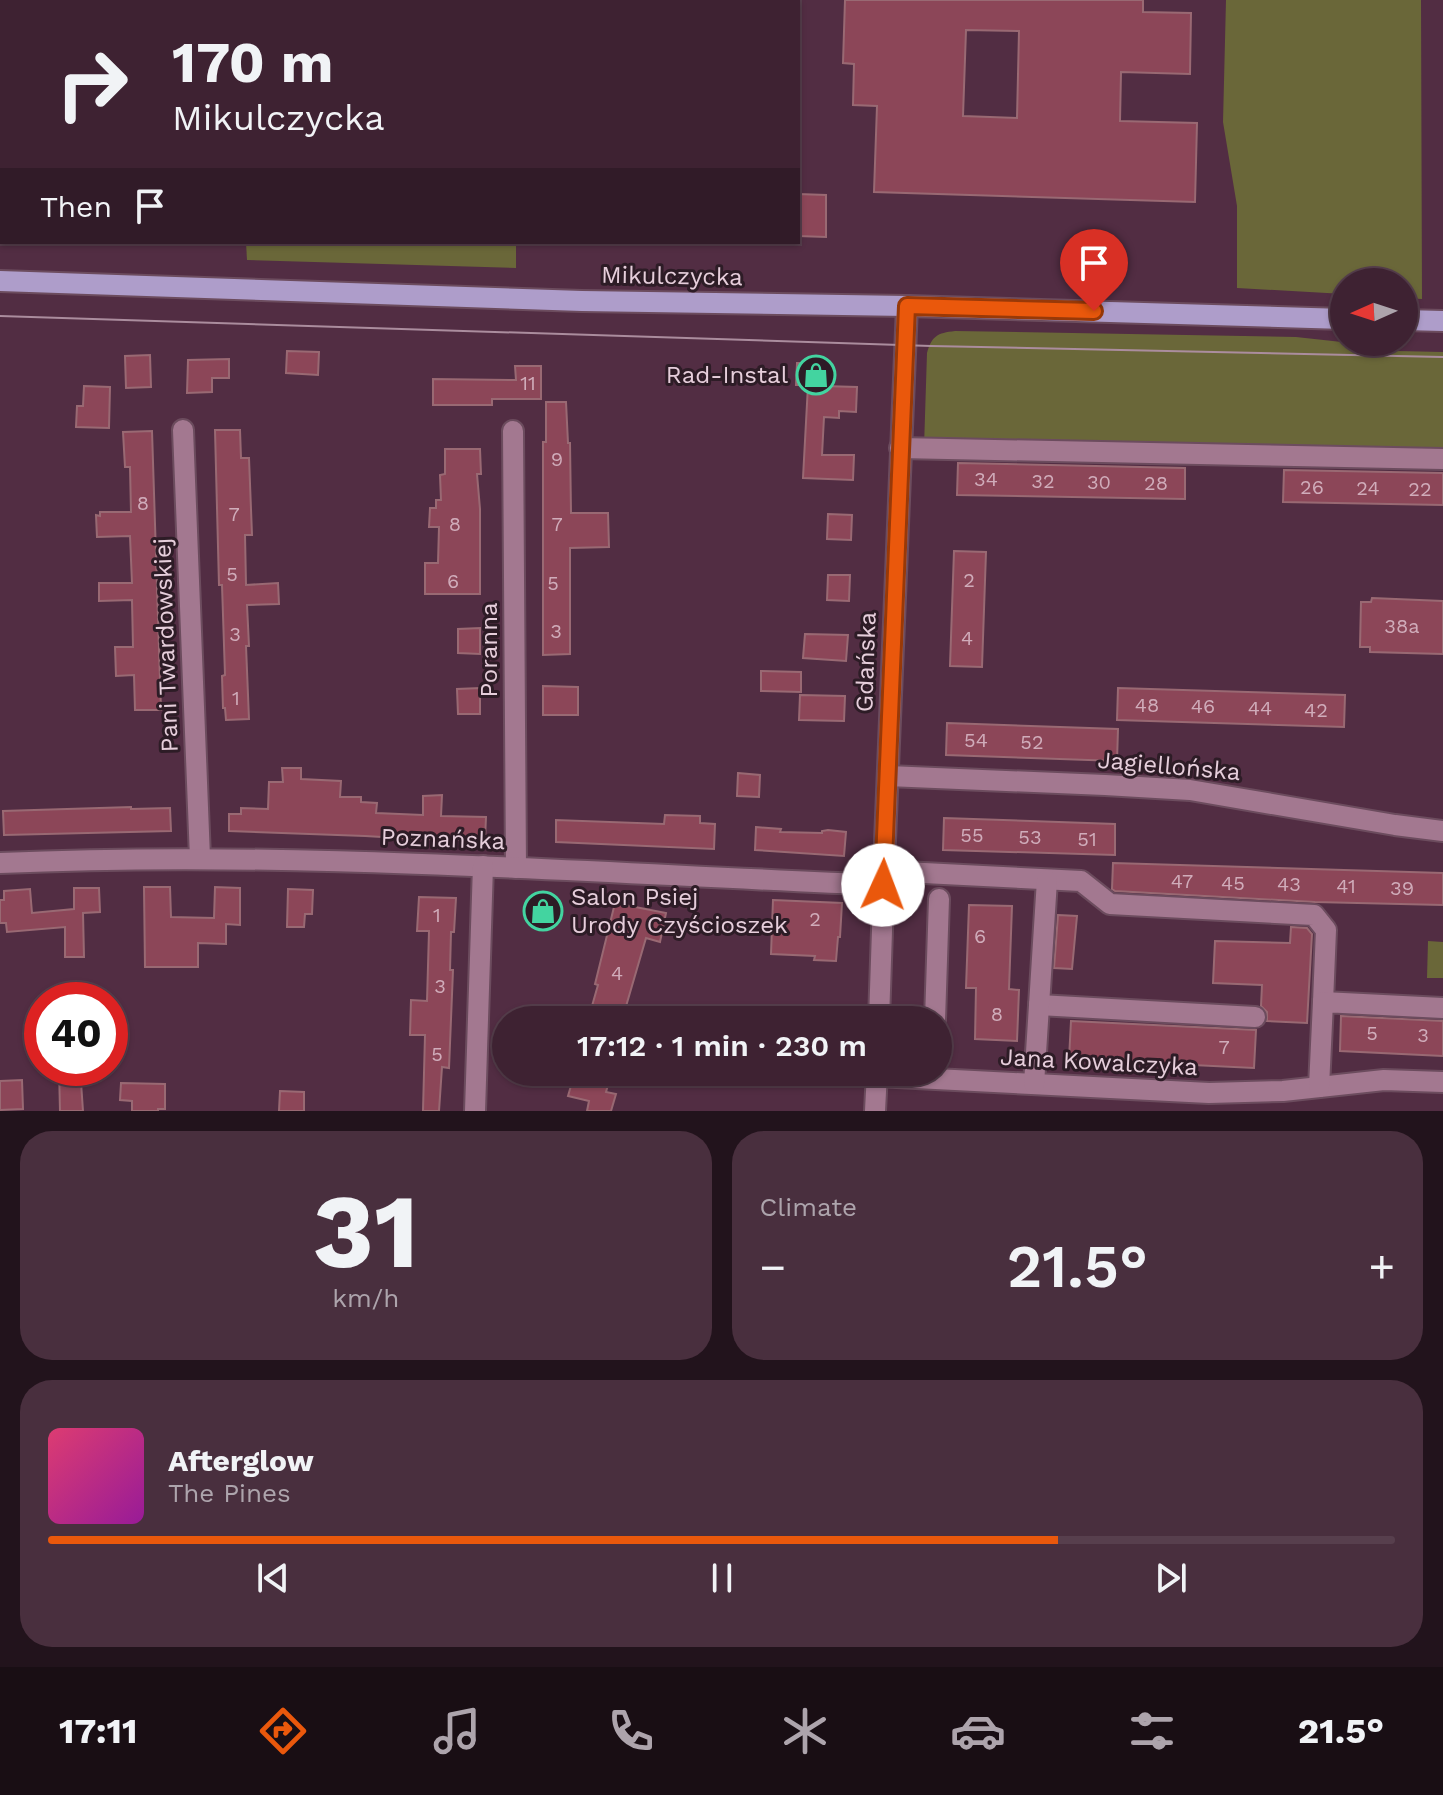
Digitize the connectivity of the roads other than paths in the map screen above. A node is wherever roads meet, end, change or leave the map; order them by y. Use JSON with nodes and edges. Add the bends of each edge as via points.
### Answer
{"nodes":[{"id":1,"x":0,"y":281,"type":"edge"},
{"id":2,"x":907,"y":306,"type":"junction"},
{"id":3,"x":1330,"y":319,"type":"edge"},
{"id":4,"x":1418,"y":320,"type":"edge"},
{"id":5,"x":1443,"y":321,"type":"edge"},
{"id":6,"x":183,"y":430,"type":"dead end"},
{"id":7,"x":513,"y":431,"type":"dead end"},
{"id":8,"x":900,"y":448,"type":"junction"},
{"id":9,"x":1443,"y":459,"type":"edge"},
{"id":10,"x":888,"y":776,"type":"junction"},
{"id":11,"x":1443,"y":831,"type":"edge"},
{"id":12,"x":200,"y":858,"type":"junction"},
{"id":13,"x":0,"y":863,"type":"edge"},
{"id":14,"x":483,"y":866,"type":"junction"},
{"id":15,"x":516,"y":868,"type":"junction"},
{"id":16,"x":884,"y":878,"type":"junction"},
{"id":17,"x":1047,"y":880,"type":"junction"},
{"id":18,"x":939,"y":899,"type":"dead end"},
{"id":19,"x":1323,"y":1002,"type":"junction"},
{"id":20,"x":1039,"y":1005,"type":"junction"},
{"id":21,"x":879,"y":1006,"type":"edge"},
{"id":22,"x":935,"y":1006,"type":"edge"},
{"id":23,"x":1443,"y":1008,"type":"edge"},
{"id":24,"x":1255,"y":1017,"type":"dead end"},
{"id":25,"x":952,"y":1078,"type":"edge"},
{"id":26,"x":1443,"y":1082,"type":"edge"},
{"id":27,"x":1034,"y":1084,"type":"junction"},
{"id":28,"x":876,"y":1086,"type":"edge"},
{"id":29,"x":1319,"y":1087,"type":"junction"},
{"id":30,"x":475,"y":1111,"type":"edge"},
{"id":31,"x":875,"y":1111,"type":"edge"}],
"edges":[{"from":1,"to":2,"type":"main road","name":"Mikulczycka"},
{"from":2,"to":3,"type":"main road","name":"Mikulczycka"},
{"from":2,"to":8,"type":"street","name":"Gdańska"},
{"from":4,"to":5,"type":"main road"},
{"from":6,"to":12,"type":"street","name":"Pani Twardowskiej"},
{"from":7,"to":15,"type":"street","name":"Poranna"},
{"from":8,"to":9,"type":"street"},
{"from":8,"to":10,"type":"street","name":"Gdańska"},
{"from":10,"to":11,"type":"street","name":"Jagiellońska","via":[[1190,790]]},
{"from":10,"to":16,"type":"street","name":"Gdańska"},
{"from":12,"to":13,"type":"street","name":"Poznańska"},
{"from":12,"to":14,"type":"street","name":"Poznańska"},
{"from":14,"to":15,"type":"street","name":"Poznańska"},
{"from":14,"to":30,"type":"street"},
{"from":15,"to":16,"type":"street","name":"Poznańska"},
{"from":16,"to":17,"type":"street","name":"Poznańska"},
{"from":16,"to":21,"type":"street","name":"Gdańska"},
{"from":17,"to":19,"type":"street","name":"Poznańska","via":[[1081,881],[1110,904],[1314,915],[1326,930]]},
{"from":17,"to":20,"type":"street"},
{"from":18,"to":22,"type":"street"},
{"from":19,"to":23,"type":"street"},
{"from":19,"to":29,"type":"street"},
{"from":20,"to":24,"type":"street"},
{"from":20,"to":27,"type":"street"},
{"from":25,"to":27,"type":"street","name":"Jana Kowalczyka"},
{"from":26,"to":29,"type":"street","name":"Jana Kowalczyka","via":[[1384,1080]]},
{"from":27,"to":29,"type":"street","name":"Jana Kowalczyka","via":[[1209,1093]]},
{"from":28,"to":31,"type":"street"}]}
